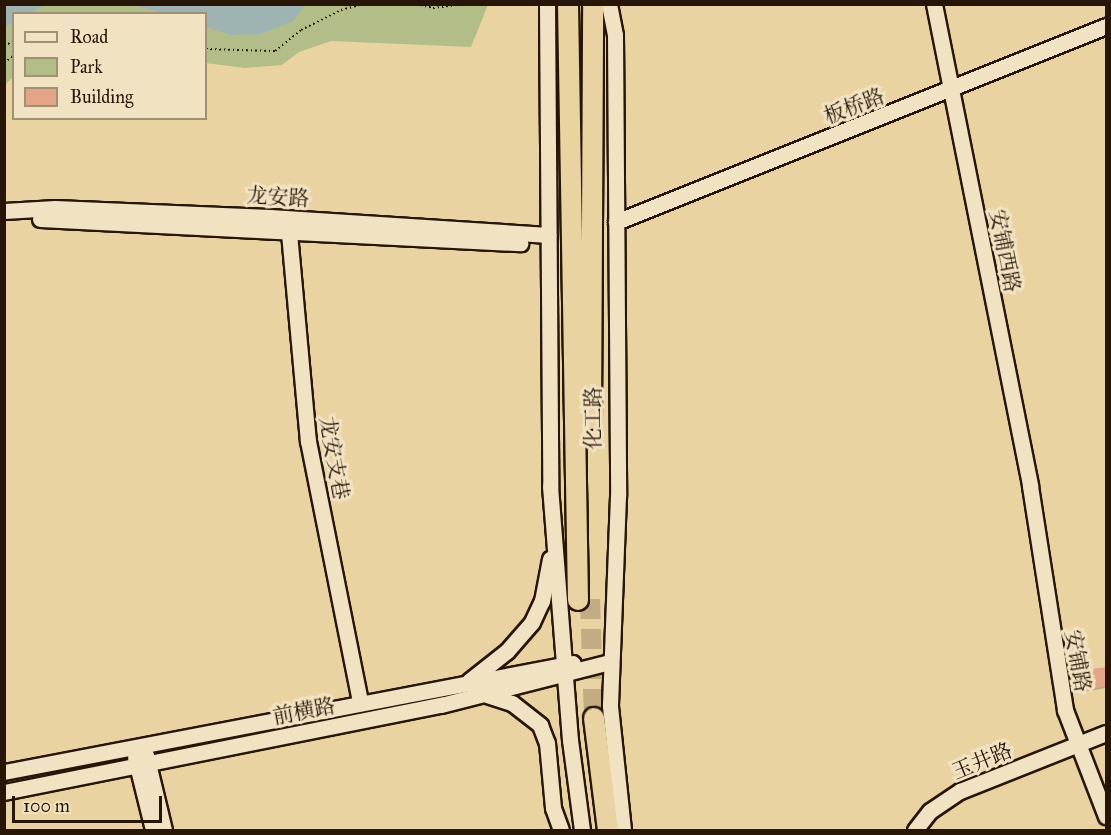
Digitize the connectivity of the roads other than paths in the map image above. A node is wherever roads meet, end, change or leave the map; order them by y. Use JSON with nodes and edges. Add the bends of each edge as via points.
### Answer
{"nodes":[{"id":1,"x":547,"y":4,"type":"edge"},
{"id":2,"x":568,"y":4,"type":"edge"},
{"id":3,"x":592,"y":4,"type":"edge"},
{"id":4,"x":609,"y":4,"type":"edge"},
{"id":5,"x":934,"y":4,"type":"edge"},
{"id":6,"x":1107,"y":26,"type":"edge"},
{"id":7,"x":952,"y":90,"type":"junction"},
{"id":8,"x":4,"y":212,"type":"edge"},
{"id":9,"x":4,"y":220,"type":"edge"},
{"id":10,"x":616,"y":222,"type":"junction"},
{"id":11,"x":288,"y":224,"type":"junction"},
{"id":12,"x":548,"y":240,"type":"junction"},
{"id":13,"x":1034,"y":507,"type":"joint"},
{"id":14,"x":554,"y":538,"type":"junction"},
{"id":15,"x":611,"y":657,"type":"junction"},
{"id":16,"x":566,"y":670,"type":"junction"},
{"id":17,"x":468,"y":682,"type":"junction"},
{"id":18,"x":487,"y":695,"type":"junction"},
{"id":19,"x":360,"y":702,"type":"junction"},
{"id":20,"x":581,"y":716,"type":"junction"},
{"id":21,"x":1107,"y":734,"type":"edge"},
{"id":22,"x":138,"y":744,"type":"junction"},
{"id":23,"x":1076,"y":745,"type":"junction"},
{"id":24,"x":143,"y":765,"type":"junction"},
{"id":25,"x":4,"y":772,"type":"edge"},
{"id":26,"x":553,"y":785,"type":"junction"},
{"id":27,"x":4,"y":792,"type":"edge"},
{"id":28,"x":1107,"y":816,"type":"edge"},
{"id":29,"x":153,"y":831,"type":"edge"},
{"id":30,"x":164,"y":831,"type":"edge"},
{"id":31,"x":561,"y":831,"type":"edge"},
{"id":32,"x":582,"y":831,"type":"edge"},
{"id":33,"x":595,"y":831,"type":"edge"},
{"id":34,"x":608,"y":831,"type":"edge"},
{"id":35,"x":623,"y":831,"type":"edge"},
{"id":36,"x":915,"y":831,"type":"edge"}],
"edges":[{"from":1,"to":12,"type":"main road"},
{"from":2,"to":3,"type":"highway","name":"化工路","via":[[584,599]]},
{"from":4,"to":10,"type":"main road","name":"化工路","via":[[615,35]]},
{"from":5,"to":7,"type":"main road","name":"安铺西路"},
{"from":6,"to":7,"type":"main road","name":"板桥路"},
{"from":7,"to":10,"type":"main road","name":"板桥路"},
{"from":7,"to":13,"type":"main road","name":"安铺西路"},
{"from":8,"to":11,"type":"main road","name":"龙安路","via":[[55,208]]},
{"from":9,"to":11,"type":"main road","name":"龙安路"},
{"from":10,"to":15,"type":"main road","name":"化工路","via":[[618,496]]},
{"from":11,"to":12,"type":"main road","name":"龙安路"},
{"from":11,"to":19,"type":"main road","name":"龙安支巷","via":[[308,441]]},
{"from":12,"to":14,"type":"main road"},
{"from":13,"to":23,"type":"main road","name":"安铺路","via":[[1055,658]]},
{"from":14,"to":16,"type":"main road"},
{"from":14,"to":17,"type":"main road","via":[[544,594],[532,622],[507,651]]},
{"from":15,"to":16,"type":"main road","name":"前横路"},
{"from":15,"to":35,"type":"main road","name":"化工路","via":[[612,744]]},
{"from":16,"to":17,"type":"main road","name":"前横路"},
{"from":16,"to":18,"type":"main road","name":"前横路"},
{"from":16,"to":20,"type":"main road"},
{"from":17,"to":19,"type":"main road","name":"前横路"},
{"from":18,"to":24,"type":"main road","name":"前横路"},
{"from":18,"to":26,"type":"main road","via":[[512,703],[540,725],[547,743]]},
{"from":19,"to":22,"type":"main road","name":"前横路"},
{"from":20,"to":26,"type":"main road"},
{"from":20,"to":32,"type":"main road"},
{"from":20,"to":33,"type":"highway"},
{"from":20,"to":34,"type":"highway"},
{"from":21,"to":23,"type":"main road","name":"玉井路"},
{"from":22,"to":24,"type":"main road"},
{"from":22,"to":25,"type":"main road","name":"前横路"},
{"from":23,"to":28,"type":"main road","name":"安铺路"},
{"from":23,"to":36,"type":"main road","name":"玉井路","via":[[951,796],[930,811]]},
{"from":24,"to":27,"type":"main road","name":"前横路"},
{"from":24,"to":29,"type":"main road"},
{"from":24,"to":30,"type":"main road"},
{"from":26,"to":31,"type":"main road","via":[[553,808]]}]}
